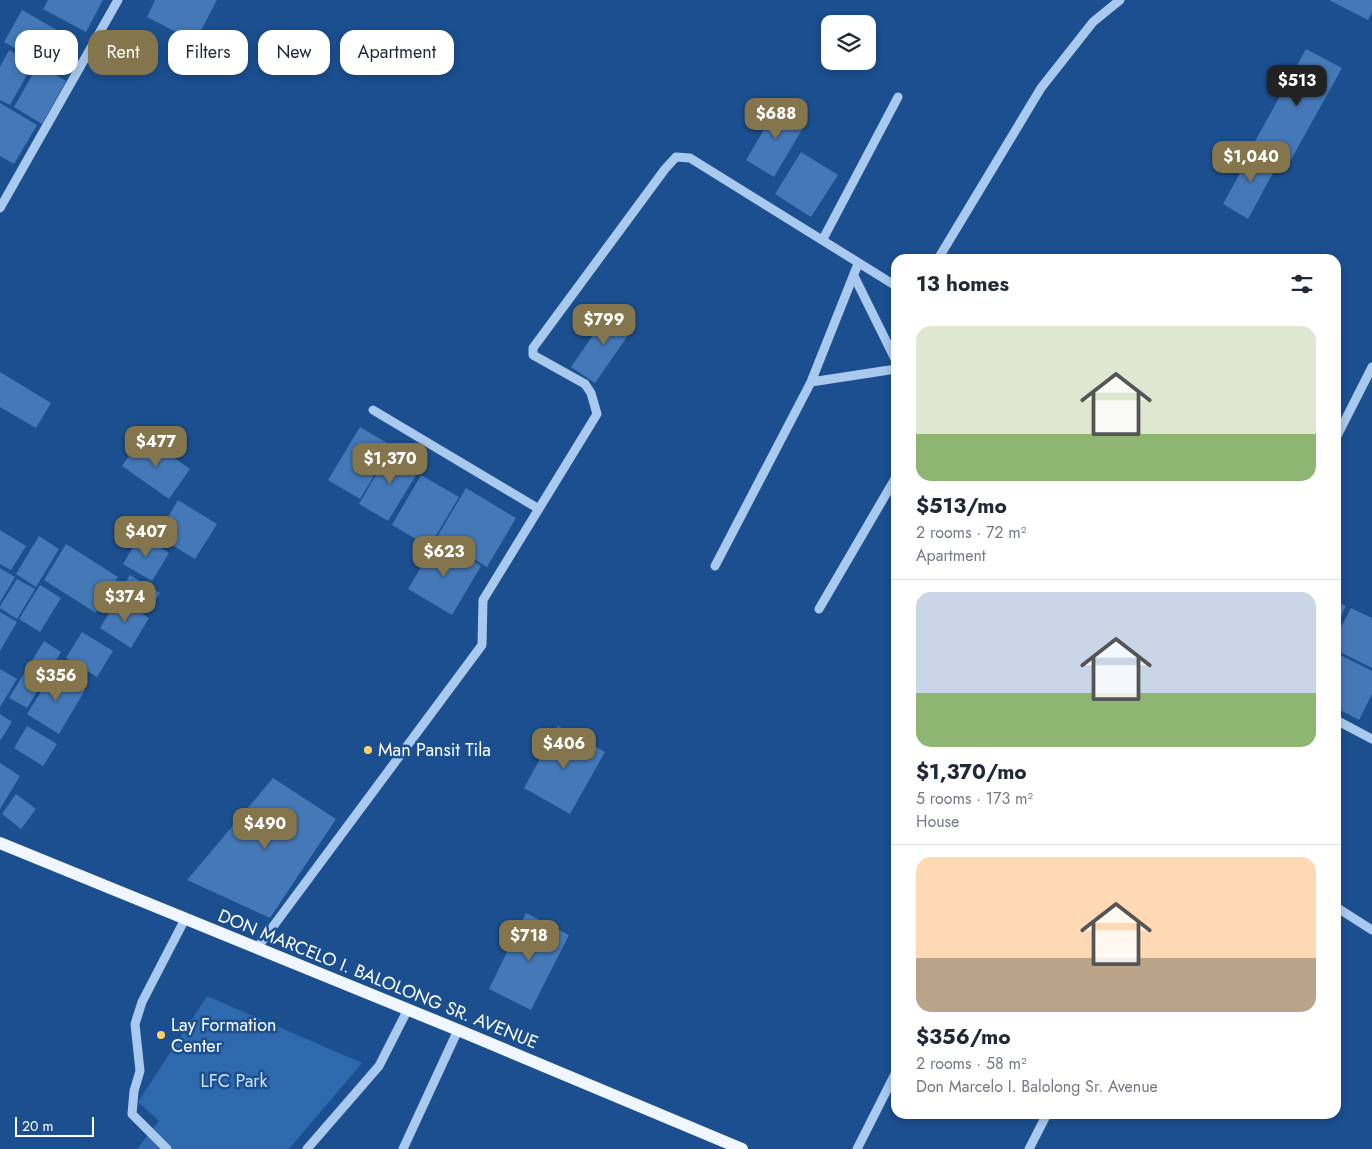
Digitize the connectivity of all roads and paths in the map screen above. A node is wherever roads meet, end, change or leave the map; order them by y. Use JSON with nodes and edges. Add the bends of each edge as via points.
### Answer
{"nodes":[{"id":1,"x":118,"y":0,"type":"edge"},
{"id":2,"x":1120,"y":0,"type":"edge"},
{"id":3,"x":898,"y":97,"type":"dead end"},
{"id":4,"x":0,"y":208,"type":"edge"},
{"id":5,"x":823,"y":239,"type":"junction"},
{"id":6,"x":941,"y":254,"type":"edge"},
{"id":7,"x":858,"y":264,"type":"junction"},
{"id":8,"x":854,"y":276,"type":"junction"},
{"id":9,"x":891,"y":283,"type":"edge"},
{"id":10,"x":891,"y":351,"type":"edge"},
{"id":11,"x":1372,"y":367,"type":"edge"},
{"id":12,"x":891,"y":370,"type":"edge"},
{"id":13,"x":810,"y":382,"type":"junction"},
{"id":14,"x":373,"y":410,"type":"dead end"},
{"id":15,"x":1341,"y":428,"type":"edge"},
{"id":16,"x":891,"y":485,"type":"edge"},
{"id":17,"x":539,"y":509,"type":"junction"},
{"id":18,"x":715,"y":566,"type":"dead end"},
{"id":19,"x":819,"y":609,"type":"dead end"},
{"id":20,"x":1341,"y":723,"type":"edge"},
{"id":21,"x":1372,"y":739,"type":"edge"},
{"id":22,"x":0,"y":843,"type":"edge"},
{"id":23,"x":1341,"y":910,"type":"edge"},
{"id":24,"x":185,"y":919,"type":"junction"},
{"id":25,"x":1372,"y":930,"type":"edge"},
{"id":26,"x":257,"y":948,"type":"junction"},
{"id":27,"x":408,"y":1009,"type":"junction"},
{"id":28,"x":458,"y":1030,"type":"junction"},
{"id":29,"x":891,"y":1082,"type":"edge"},
{"id":30,"x":1044,"y":1119,"type":"edge"},
{"id":31,"x":167,"y":1149,"type":"edge"},
{"id":32,"x":307,"y":1149,"type":"edge"},
{"id":33,"x":403,"y":1149,"type":"edge"},
{"id":34,"x":742,"y":1149,"type":"edge"},
{"id":35,"x":856,"y":1149,"type":"edge"},
{"id":36,"x":1029,"y":1149,"type":"edge"}],
"edges":[{"from":1,"to":4,"type":"street"},
{"from":2,"to":6,"type":"street","via":[[1094,22],[1041,88]]},
{"from":3,"to":5,"type":"street"},
{"from":5,"to":7,"type":"street"},
{"from":5,"to":17,"type":"street","via":[[690,158],[676,157],[533,348],[533,355],[585,384],[597,414]]},
{"from":7,"to":8,"type":"street"},
{"from":7,"to":9,"type":"street"},
{"from":8,"to":10,"type":"street"},
{"from":8,"to":13,"type":"street"},
{"from":11,"to":15,"type":"street"},
{"from":12,"to":13,"type":"street"},
{"from":13,"to":18,"type":"street"},
{"from":14,"to":17,"type":"street"},
{"from":16,"to":19,"type":"street"},
{"from":17,"to":26,"type":"street","via":[[483,600],[482,645]]},
{"from":20,"to":21,"type":"street"},
{"from":22,"to":24,"type":"main road","name":"DON MARCELO I. BALOLONG SR. AVENUE"},
{"from":23,"to":25,"type":"street"},
{"from":24,"to":26,"type":"main road","name":"DON MARCELO I. BALOLONG SR. AVENUE"},
{"from":24,"to":31,"type":"street","via":[[134,1024],[140,1071],[132,1114]]},
{"from":26,"to":27,"type":"main road","name":"DON MARCELO I. BALOLONG SR. AVENUE"},
{"from":27,"to":28,"type":"main road","name":"DON MARCELO I. BALOLONG SR. AVENUE"},
{"from":27,"to":32,"type":"street","via":[[379,1066]]},
{"from":28,"to":33,"type":"street"},
{"from":28,"to":34,"type":"main road","name":"DON MARCELO I. BALOLONG SR. AVENUE"},
{"from":29,"to":35,"type":"street"},
{"from":30,"to":36,"type":"street"}]}
